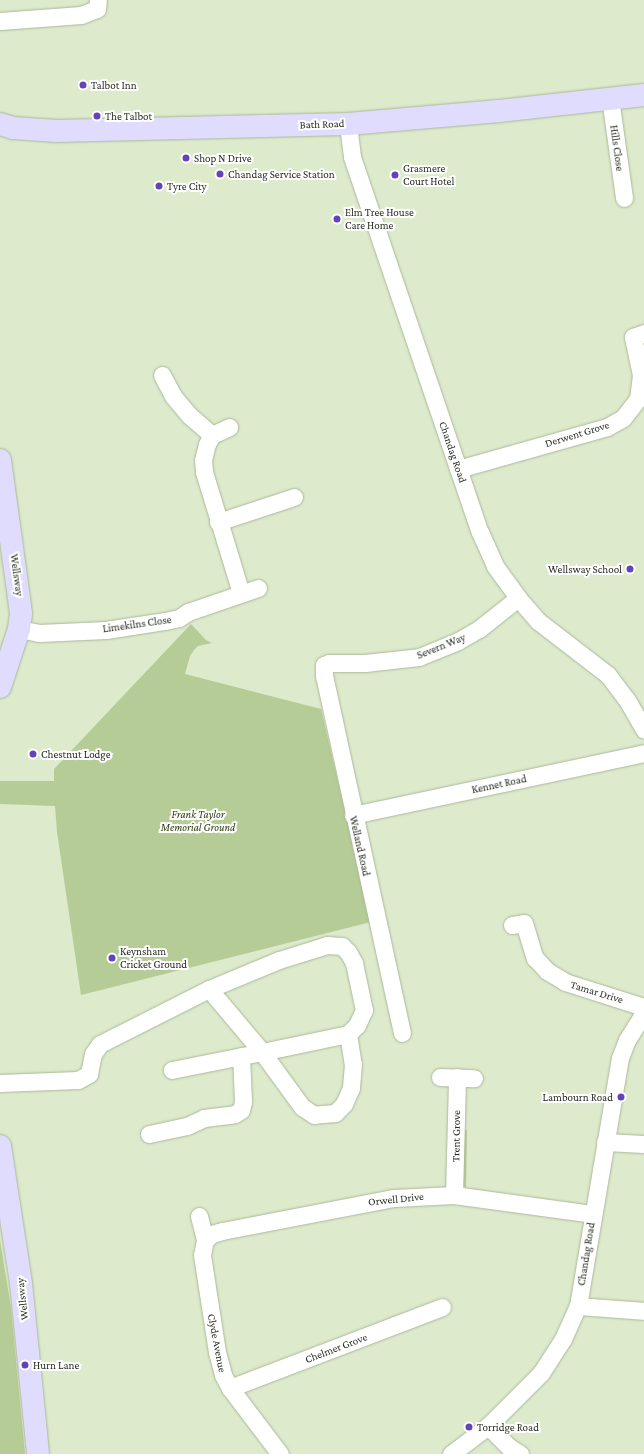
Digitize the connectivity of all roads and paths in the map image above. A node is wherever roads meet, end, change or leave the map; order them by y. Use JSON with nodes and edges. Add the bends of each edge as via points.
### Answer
{"nodes":[{"id":1,"x":98,"y":0,"type":"edge"},
{"id":2,"x":0,"y":21,"type":"edge"},
{"id":3,"x":644,"y":94,"type":"edge"},
{"id":4,"x":610,"y":98,"type":"junction"},
{"id":5,"x":0,"y":124,"type":"edge"},
{"id":6,"x":348,"y":124,"type":"junction"},
{"id":7,"x":624,"y":198,"type":"dead end"},
{"id":8,"x":632,"y":337,"type":"edge"},
{"id":9,"x":162,"y":375,"type":"dead end"},
{"id":10,"x":229,"y":426,"type":"dead end"},
{"id":11,"x":212,"y":435,"type":"junction"},
{"id":12,"x":0,"y":460,"type":"edge"},
{"id":13,"x":458,"y":469,"type":"junction"},
{"id":14,"x":294,"y":497,"type":"dead end"},
{"id":15,"x":218,"y":522,"type":"junction"},
{"id":16,"x":258,"y":588,"type":"dead end"},
{"id":17,"x":241,"y":593,"type":"junction"},
{"id":18,"x":518,"y":598,"type":"junction"},
{"id":19,"x":19,"y":629,"type":"junction"},
{"id":20,"x":329,"y":663,"type":"joint"},
{"id":21,"x":0,"y":687,"type":"edge"},
{"id":22,"x":644,"y":730,"type":"edge"},
{"id":23,"x":644,"y":753,"type":"edge"},
{"id":24,"x":353,"y":815,"type":"junction"},
{"id":25,"x":524,"y":923,"type":"dead end"},
{"id":26,"x":209,"y":989,"type":"junction"},
{"id":27,"x":644,"y":1007,"type":"edge"},
{"id":28,"x":644,"y":1013,"type":"edge"},
{"id":29,"x":402,"y":1033,"type":"dead end"},
{"id":30,"x":348,"y":1034,"type":"junction"},
{"id":31,"x":262,"y":1052,"type":"junction"},
{"id":32,"x":241,"y":1056,"type":"junction"},
{"id":33,"x":172,"y":1070,"type":"dead end"},
{"id":34,"x":440,"y":1077,"type":"dead end"},
{"id":35,"x":0,"y":1083,"type":"edge"},
{"id":36,"x":149,"y":1134,"type":"dead end"},
{"id":37,"x":605,"y":1142,"type":"junction"},
{"id":38,"x":644,"y":1144,"type":"edge"},
{"id":39,"x":0,"y":1146,"type":"edge"},
{"id":40,"x":454,"y":1195,"type":"junction"},
{"id":41,"x":592,"y":1214,"type":"junction"},
{"id":42,"x":199,"y":1216,"type":"dead end"},
{"id":43,"x":205,"y":1240,"type":"junction"},
{"id":44,"x":578,"y":1306,"type":"junction"},
{"id":45,"x":442,"y":1307,"type":"dead end"},
{"id":46,"x":644,"y":1311,"type":"edge"},
{"id":47,"x":230,"y":1388,"type":"junction"},
{"id":48,"x":488,"y":1426,"type":"junction"},
{"id":49,"x":38,"y":1454,"type":"edge"},
{"id":50,"x":280,"y":1454,"type":"edge"},
{"id":51,"x":451,"y":1454,"type":"edge"},
{"id":52,"x":520,"y":1454,"type":"edge"}],
"edges":[{"from":1,"to":2,"type":"street","via":[[97,9],[81,15]]},
{"from":3,"to":4,"type":"main road","name":"Bath Road"},
{"from":4,"to":6,"type":"main road","name":"Bath Road"},
{"from":4,"to":7,"type":"street","name":"Hills Close"},
{"from":5,"to":6,"type":"main road","name":"Bath Road","via":[[13,128],[57,131]]},
{"from":6,"to":13,"type":"street","name":"Chandag Road","via":[[352,156]]},
{"from":8,"to":13,"type":"street","name":"Derwent Grove","via":[[641,375],[640,387],[638,399],[623,418],[607,427]]},
{"from":9,"to":11,"type":"street","via":[[173,396],[190,416]]},
{"from":10,"to":11,"type":"street"},
{"from":11,"to":15,"type":"street","via":[[203,460]]},
{"from":12,"to":19,"type":"main road","name":"Wellsway","via":[[21,604]]},
{"from":13,"to":18,"type":"street","name":"Chandag Road","via":[[495,566]]},
{"from":14,"to":15,"type":"street"},
{"from":15,"to":17,"type":"street"},
{"from":16,"to":17,"type":"street","name":"Limekilns Close"},
{"from":17,"to":19,"type":"street","name":"Limekilns Close","via":[[188,612],[179,618],[165,621],[106,630],[39,633]]},
{"from":18,"to":20,"type":"street","name":"Severn Way","via":[[479,629],[458,641],[418,657],[365,663]]},
{"from":18,"to":22,"type":"street","name":"Chandag Road","via":[[538,621],[608,675],[627,700]]},
{"from":19,"to":21,"type":"main road","name":"Wellsway"},
{"from":20,"to":24,"type":"street","name":"Welland Road","via":[[324,665],[324,676]]},
{"from":23,"to":24,"type":"street","name":"Kennet Road"},
{"from":24,"to":29,"type":"street","name":"Welland Road"},
{"from":25,"to":27,"type":"street","name":"Tamar Drive","via":[[535,958],[547,971],[564,982]]},
{"from":26,"to":30,"type":"street","via":[[279,960],[327,945],[342,946],[354,963],[364,1010],[357,1025]]},
{"from":26,"to":31,"type":"street"},
{"from":26,"to":35,"type":"street","via":[[100,1044],[93,1054],[89,1074],[78,1080]]},
{"from":28,"to":37,"type":"street","name":"Chandag Road","via":[[627,1040],[620,1058]]},
{"from":30,"to":31,"type":"street"},
{"from":30,"to":31,"type":"street","via":[[353,1064],[351,1088],[344,1104],[335,1113],[314,1115],[302,1107]]},
{"from":31,"to":32,"type":"street"},
{"from":32,"to":33,"type":"street"},
{"from":32,"to":36,"type":"street","via":[[244,1101],[241,1110],[235,1114],[204,1118],[187,1126]]},
{"from":34,"to":40,"type":"street","name":"Trent Grove","via":[[465,1077]]},
{"from":37,"to":38,"type":"street"},
{"from":37,"to":41,"type":"street","name":"Chandag Road"},
{"from":39,"to":49,"type":"main road","name":"Wellsway","via":[[20,1283]]},
{"from":40,"to":41,"type":"street","name":"Orwell Drive"},
{"from":40,"to":43,"type":"street","name":"Orwell Drive","via":[[394,1198],[359,1203],[222,1231],[212,1234]]},
{"from":41,"to":44,"type":"street","name":"Chandag Road"},
{"from":42,"to":43,"type":"street","name":"Clyde Avenue"},
{"from":43,"to":47,"type":"street","name":"Clyde Avenue","via":[[202,1255],[217,1352],[223,1375]]},
{"from":44,"to":46,"type":"street"},
{"from":44,"to":48,"type":"street","name":"Chandag Road","via":[[563,1339],[541,1373]]},
{"from":45,"to":47,"type":"street","name":"Chelmer Grove"},
{"from":47,"to":50,"type":"street","name":"Clyde Avenue"},
{"from":48,"to":51,"type":"street","name":"Chandag Road"},
{"from":48,"to":52,"type":"street"}]}
